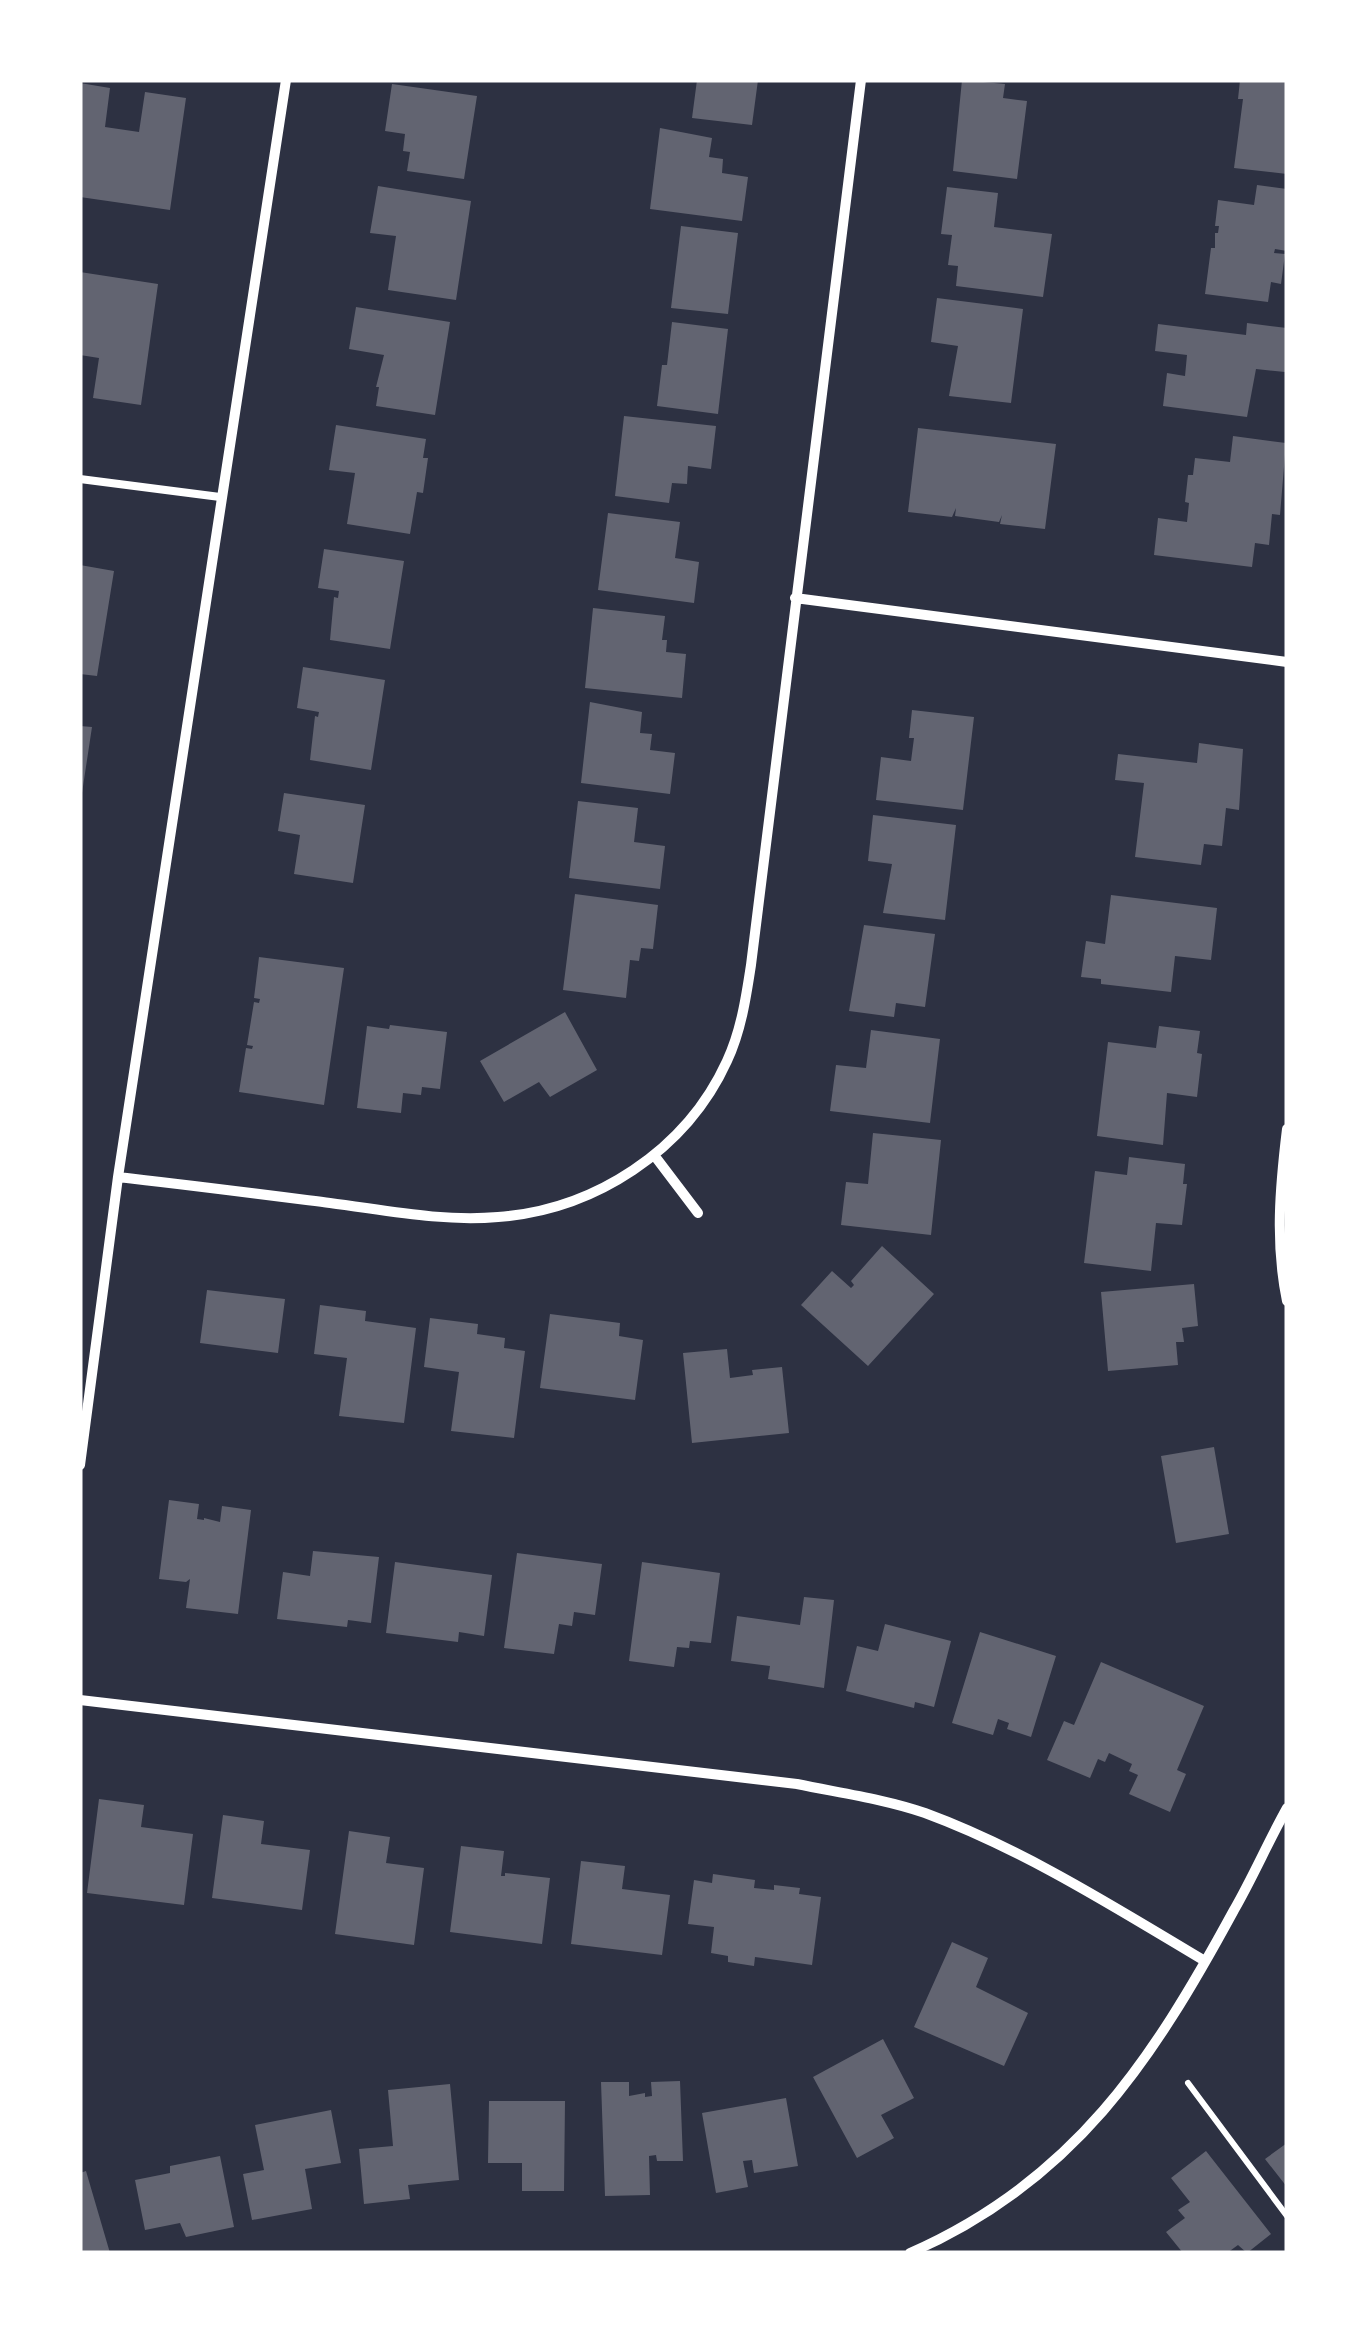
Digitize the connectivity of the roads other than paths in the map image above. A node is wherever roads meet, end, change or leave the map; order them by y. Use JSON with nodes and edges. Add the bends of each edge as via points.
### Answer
{"nodes":[{"id":1,"x":286,"y":80,"type":"edge"},
{"id":2,"x":860,"y":80,"type":"edge"},
{"id":3,"x":80,"y":479,"type":"edge"},
{"id":4,"x":220,"y":497,"type":"junction"},
{"id":5,"x":795,"y":598,"type":"junction"},
{"id":6,"x":1287,"y":662,"type":"edge"},
{"id":7,"x":1287,"y":1129,"type":"edge"},
{"id":8,"x":654,"y":1155,"type":"junction"},
{"id":9,"x":118,"y":1177,"type":"junction"},
{"id":10,"x":698,"y":1213,"type":"dead end"},
{"id":11,"x":1287,"y":1300,"type":"edge"},
{"id":12,"x":80,"y":1466,"type":"edge"},
{"id":13,"x":80,"y":1700,"type":"edge"},
{"id":14,"x":1287,"y":1808,"type":"edge"},
{"id":15,"x":1205,"y":1961,"type":"junction"},
{"id":16,"x":910,"y":2253,"type":"edge"}],
"edges":[{"from":1,"to":4,"type":"street"},
{"from":2,"to":5,"type":"street"},
{"from":3,"to":4,"type":"lane"},
{"from":4,"to":9,"type":"street"},
{"from":5,"to":6,"type":"street"},
{"from":5,"to":8,"type":"street","via":[[751,965],[736,1037],[704,1098]]},
{"from":7,"to":11,"type":"street","via":[[1279,1239]]},
{"from":8,"to":9,"type":"street","via":[[569,1203],[494,1218]]},
{"from":8,"to":10,"type":"street"},
{"from":9,"to":12,"type":"street"},
{"from":13,"to":15,"type":"street","via":[[797,1784],[886,1802],[1028,1861]]},
{"from":14,"to":15,"type":"street"},
{"from":15,"to":16,"type":"street","via":[[1132,2078],[1078,2140],[991,2209]]}]}
